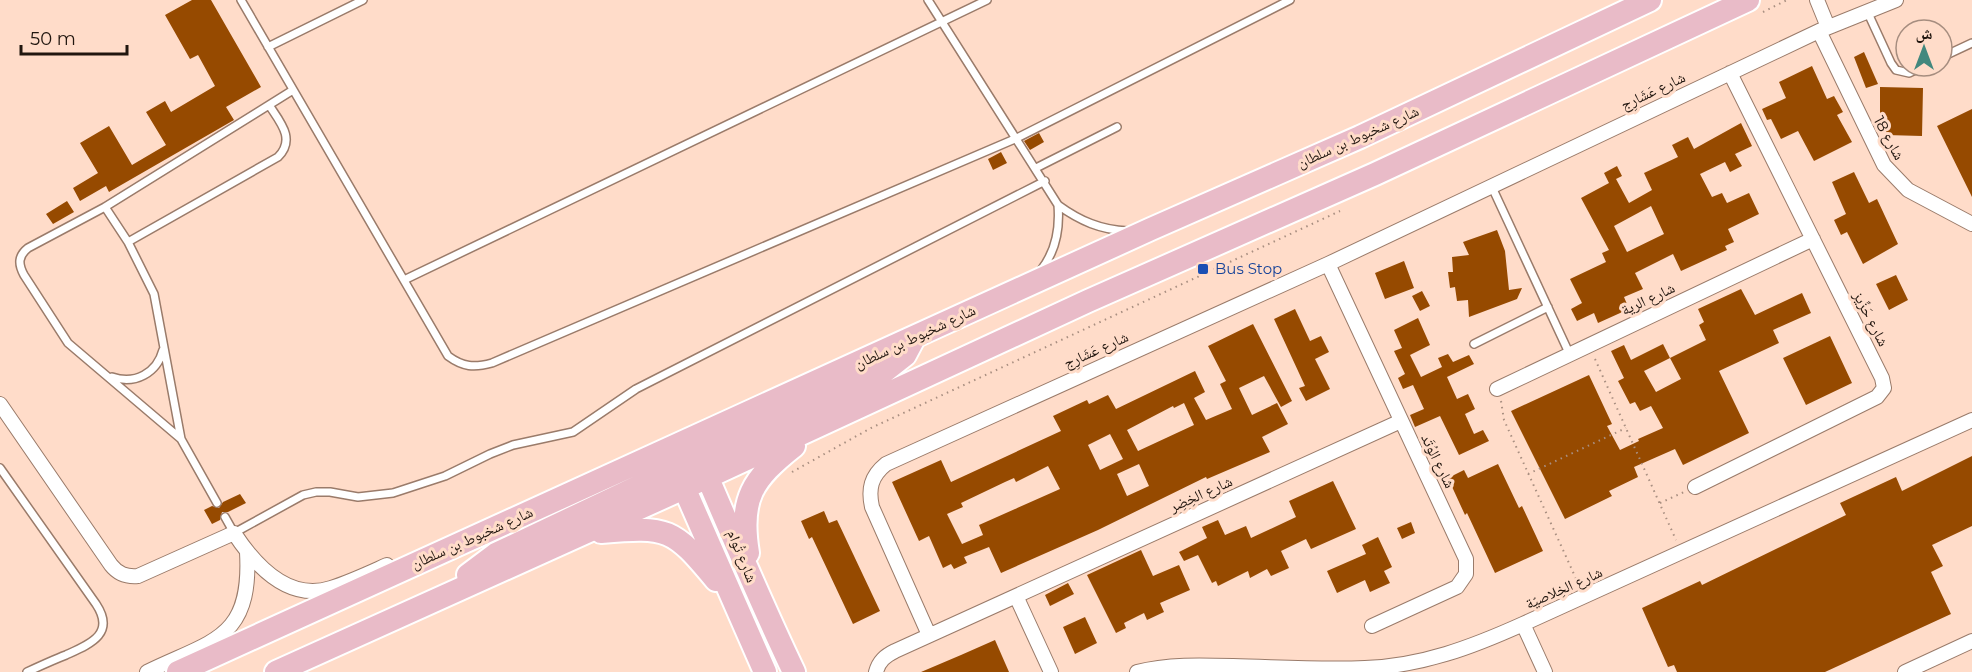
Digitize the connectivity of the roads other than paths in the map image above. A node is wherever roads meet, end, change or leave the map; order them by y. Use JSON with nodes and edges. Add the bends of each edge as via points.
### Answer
{"nodes":[{"id":1,"x":241,"y":0,"type":"edge"},
{"id":2,"x":363,"y":0,"type":"edge"},
{"id":3,"x":928,"y":0,"type":"edge"},
{"id":4,"x":987,"y":0,"type":"edge"},
{"id":5,"x":1290,"y":0,"type":"edge"},
{"id":6,"x":1650,"y":0,"type":"edge"},
{"id":7,"x":1896,"y":0,"type":"edge"},
{"id":8,"x":1815,"y":1,"type":"edge"},
{"id":9,"x":1751,"y":8,"type":"edge"},
{"id":10,"x":1867,"y":11,"type":"junction"},
{"id":11,"x":943,"y":22,"type":"junction"},
{"id":12,"x":1824,"y":29,"type":"junction"},
{"id":13,"x":1972,"y":43,"type":"edge"},
{"id":14,"x":268,"y":47,"type":"junction"},
{"id":15,"x":1954,"y":51,"type":"edge"},
{"id":16,"x":1894,"y":67,"type":"edge"},
{"id":17,"x":1730,"y":73,"type":"junction"},
{"id":18,"x":293,"y":90,"type":"junction"},
{"id":19,"x":269,"y":105,"type":"junction"},
{"id":20,"x":1117,"y":127,"type":"dead end"},
{"id":21,"x":1017,"y":138,"type":"junction"},
{"id":22,"x":1036,"y":168,"type":"junction"},
{"id":23,"x":1045,"y":181,"type":"junction"},
{"id":24,"x":1491,"y":185,"type":"junction"},
{"id":25,"x":1058,"y":205,"type":"junction"},
{"id":26,"x":105,"y":207,"type":"junction"},
{"id":27,"x":1972,"y":224,"type":"edge"},
{"id":28,"x":1151,"y":229,"type":"junction"},
{"id":29,"x":1813,"y":239,"type":"junction"},
{"id":30,"x":128,"y":242,"type":"junction"},
{"id":31,"x":1328,"y":264,"type":"junction"},
{"id":32,"x":404,"y":280,"type":"junction"},
{"id":33,"x":1028,"y":285,"type":"junction"},
{"id":34,"x":1548,"y":307,"type":"junction"},
{"id":35,"x":1474,"y":344,"type":"dead end"},
{"id":36,"x":164,"y":347,"type":"junction"},
{"id":37,"x":1570,"y":354,"type":"junction"},
{"id":38,"x":109,"y":376,"type":"junction"},
{"id":39,"x":1500,"y":387,"type":"road end"},
{"id":40,"x":0,"y":404,"type":"edge"},
{"id":41,"x":1972,"y":420,"type":"edge"},
{"id":42,"x":1401,"y":421,"type":"junction"},
{"id":43,"x":821,"y":424,"type":"junction"},
{"id":44,"x":181,"y":439,"type":"junction"},
{"id":45,"x":699,"y":457,"type":"junction"},
{"id":46,"x":0,"y":468,"type":"edge"},
{"id":47,"x":675,"y":469,"type":"junction"},
{"id":48,"x":1695,"y":487,"type":"road end"},
{"id":49,"x":217,"y":503,"type":"dead end"},
{"id":50,"x":225,"y":517,"type":"dead end"},
{"id":51,"x":234,"y":533,"type":"junction"},
{"id":52,"x":582,"y":534,"type":"junction"},
{"id":53,"x":705,"y":538,"type":"junction"},
{"id":54,"x":446,"y":550,"type":"junction"},
{"id":55,"x":247,"y":552,"type":"junction"},
{"id":56,"x":457,"y":589,"type":"junction"},
{"id":57,"x":1016,"y":596,"type":"junction"},
{"id":58,"x":732,"y":600,"type":"junction"},
{"id":59,"x":762,"y":604,"type":"junction"},
{"id":60,"x":1523,"y":624,"type":"junction"},
{"id":61,"x":1372,"y":626,"type":"dead end"},
{"id":62,"x":929,"y":635,"type":"junction"},
{"id":63,"x":1972,"y":641,"type":"edge"},
{"id":64,"x":27,"y":672,"type":"edge"},
{"id":65,"x":147,"y":672,"type":"edge"},
{"id":66,"x":178,"y":672,"type":"edge"},
{"id":67,"x":276,"y":672,"type":"edge"},
{"id":68,"x":765,"y":672,"type":"edge"},
{"id":69,"x":794,"y":672,"type":"edge"},
{"id":70,"x":876,"y":672,"type":"edge"},
{"id":71,"x":1051,"y":672,"type":"edge"},
{"id":72,"x":1140,"y":672,"type":"edge"},
{"id":73,"x":1545,"y":672,"type":"edge"},
{"id":74,"x":1905,"y":672,"type":"edge"}],
"edges":[{"from":1,"to":14,"type":"lane"},
{"from":2,"to":14,"type":"lane"},
{"from":3,"to":11,"type":"lane"},
{"from":4,"to":11,"type":"lane"},
{"from":5,"to":21,"type":"lane"},
{"from":6,"to":28,"type":"main road","name":"شارع شخبوط بن سلطان","via":[[1360,137]]},
{"from":7,"to":10,"type":"street","name":"شارع عَشَارِج"},
{"from":8,"to":12,"type":"street"},
{"from":9,"to":43,"type":"main road","name":"شارع شخبوط بن سلطان","via":[[1088,301]]},
{"from":10,"to":12,"type":"street","name":"شارع عَشَارِج"},
{"from":10,"to":16,"type":"lane"},
{"from":11,"to":21,"type":"lane"},
{"from":11,"to":32,"type":"lane"},
{"from":12,"to":17,"type":"street","name":"شارع عَشَارِج"},
{"from":12,"to":27,"type":"street","name":"شارع 18","via":[[1877,155],[1891,174],[1918,196]]},
{"from":13,"to":15,"type":"lane"},
{"from":14,"to":18,"type":"lane"},
{"from":17,"to":24,"type":"street","name":"شارع عَشَارِج"},
{"from":17,"to":29,"type":"street","name":"شارع حَزِّيز"},
{"from":18,"to":19,"type":"lane"},
{"from":18,"to":32,"type":"lane"},
{"from":19,"to":26,"type":"lane"},
{"from":19,"to":30,"type":"lane","via":[[287,133],[286,146],[278,157]]},
{"from":20,"to":22,"type":"lane"},
{"from":21,"to":22,"type":"lane"},
{"from":21,"to":32,"type":"lane","via":[[492,363],[467,366],[448,356]]},
{"from":22,"to":23,"type":"lane"},
{"from":23,"to":25,"type":"lane"},
{"from":23,"to":51,"type":"lane","via":[[636,389],[573,432],[513,445],[446,477],[393,493],[358,497],[330,492],[303,495]]},
{"from":24,"to":31,"type":"street","name":"شارع عَشَارِج"},
{"from":24,"to":34,"type":"lane"},
{"from":25,"to":28,"type":"lane","via":[[1102,228]]},
{"from":25,"to":33,"type":"lane","via":[[1059,230],[1052,254]]},
{"from":26,"to":30,"type":"lane"},
{"from":26,"to":38,"type":"lane","via":[[28,248],[19,263],[60,334]]},
{"from":28,"to":33,"type":"main road","name":"شارع شخبوط بن سلطان"},
{"from":29,"to":37,"type":"street","name":"شارع الرية"},
{"from":29,"to":48,"type":"street","name":"شارع حَزِّيز","via":[[1884,388],[1877,397]]},
{"from":30,"to":36,"type":"lane","via":[[154,294]]},
{"from":31,"to":42,"type":"street","name":"شارع الوُتَد"},
{"from":31,"to":62,"type":"street","name":"شارع عَشَارِج","via":[[879,470],[870,485],[872,507]]},
{"from":33,"to":45,"type":"main road","name":"شارع شخبوط بن سلطان","via":[[914,338]]},
{"from":34,"to":35,"type":"lane"},
{"from":34,"to":37,"type":"lane"},
{"from":36,"to":38,"type":"lane","via":[[156,366],[148,373],[129,380]]},
{"from":36,"to":44,"type":"lane"},
{"from":37,"to":39,"type":"street","name":"شارع الرية"},
{"from":38,"to":44,"type":"lane"},
{"from":40,"to":51,"type":"street","via":[[120,573],[138,576]]},
{"from":41,"to":60,"type":"street","name":"شارع الخِلاصيّة"},
{"from":42,"to":57,"type":"street","name":"شارع الخِضِر"},
{"from":42,"to":61,"type":"street","name":"شارع الوُتَد","via":[[1467,567],[1457,587]]},
{"from":43,"to":45,"type":"main road","name":"شارع شخبوط بن سلطان"},
{"from":43,"to":59,"type":"main road","via":[[766,469],[750,495],[747,545]]},
{"from":44,"to":49,"type":"lane"},
{"from":45,"to":47,"type":"main road","name":"شارع شخبوط بن سلطان"},
{"from":45,"to":47,"type":"main road","name":"شارع شخبوط بن سلطان"},
{"from":45,"to":59,"type":"main road","name":"شارع تُوام"},
{"from":46,"to":64,"type":"lane","via":[[102,617],[101,632],[92,643]]},
{"from":47,"to":52,"type":"main road","name":"شارع شخبوط بن سلطان"},
{"from":47,"to":53,"type":"main road","name":"شارع تُوام"},
{"from":47,"to":54,"type":"main road","name":"شارع شخبوط بن سلطان"},
{"from":47,"to":56,"type":"main road","via":[[496,554],[468,575]]},
{"from":50,"to":51,"type":"lane"},
{"from":51,"to":55,"type":"street"},
{"from":52,"to":56,"type":"main road","name":"شارع شخبوط بن سلطان"},
{"from":52,"to":58,"type":"main road","via":[[636,529],[668,534],[696,556]]},
{"from":53,"to":58,"type":"main road","name":"شارع تُوام"},
{"from":53,"to":59,"type":"main road","via":[[706,531],[713,526],[723,530],[745,579]]},
{"from":54,"to":55,"type":"street","via":[[412,556],[316,591],[277,580]]},
{"from":54,"to":66,"type":"main road","name":"شارع شخبوط بن سلطان"},
{"from":55,"to":65,"type":"street","via":[[246,590],[233,624],[208,644]]},
{"from":56,"to":67,"type":"main road","name":"شارع شخبوط بن سلطان"},
{"from":57,"to":62,"type":"street","name":"شارع الخِضِر"},
{"from":57,"to":71,"type":"street"},
{"from":58,"to":68,"type":"main road","name":"شارع تُوام"},
{"from":59,"to":69,"type":"main road","name":"شارع تُوام"},
{"from":60,"to":72,"type":"street","name":"شارع الخِلاصيّة","via":[[1437,658],[1391,666],[1207,665]]},
{"from":60,"to":73,"type":"street"},
{"from":62,"to":70,"type":"street","name":"شارع الخِضِر","via":[[885,656]]},
{"from":63,"to":74,"type":"street"}]}
